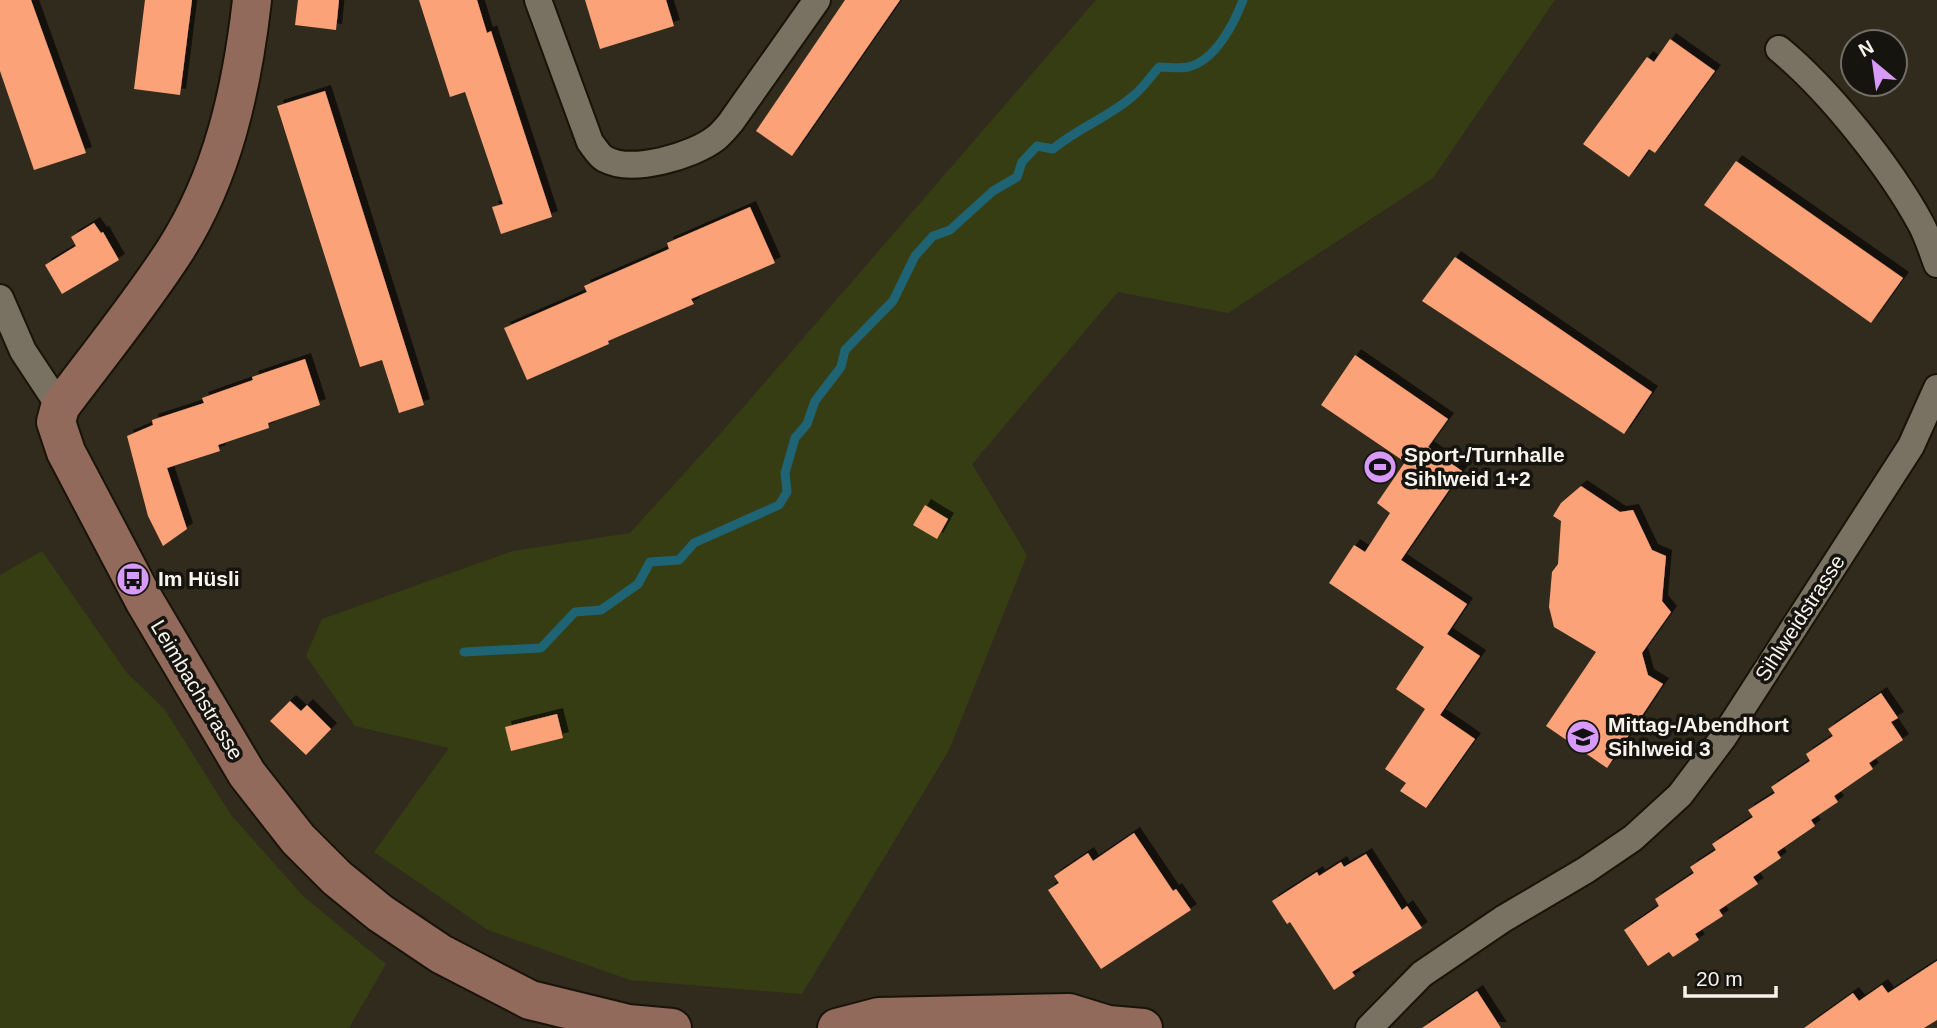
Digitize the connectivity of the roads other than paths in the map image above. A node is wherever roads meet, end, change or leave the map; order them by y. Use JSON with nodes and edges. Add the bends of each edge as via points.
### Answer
{"nodes":[{"id":1,"x":252,"y":0,"type":"edge"},
{"id":2,"x":538,"y":0,"type":"edge"},
{"id":3,"x":817,"y":0,"type":"edge"},
{"id":4,"x":1779,"y":49,"type":"dead end"},
{"id":5,"x":1937,"y":264,"type":"edge"},
{"id":6,"x":0,"y":298,"type":"edge"},
{"id":7,"x":1937,"y":388,"type":"edge"},
{"id":8,"x":60,"y":407,"type":"junction"},
{"id":9,"x":629,"y":1026,"type":"edge"},
{"id":10,"x":1117,"y":1027,"type":"edge"},
{"id":11,"x":672,"y":1028,"type":"edge"},
{"id":12,"x":837,"y":1028,"type":"edge"},
{"id":13,"x":1369,"y":1028,"type":"edge"}],
"edges":[{"from":1,"to":8,"type":"street","via":[[244,67],[224,147],[205,193],[175,251]]},
{"from":2,"to":3,"type":"street","via":[[590,142],[604,159],[648,164],[693,151],[716,138]]},
{"from":4,"to":5,"type":"street","via":[[1804,70],[1895,181],[1922,226]]},
{"from":6,"to":8,"type":"street","via":[[23,351]]},
{"from":7,"to":13,"type":"street","name":"Sihlweidstrasse","via":[[1911,446],[1723,738],[1680,795],[1633,838],[1422,974]]},
{"from":8,"to":9,"type":"street","name":"Leimbachstrasse","via":[[56,422],[66,452],[144,600],[247,774],[298,839],[380,913],[441,954],[530,1000]]},
{"from":9,"to":11,"type":"street","name":"Leimbachstrasse"},
{"from":10,"to":12,"type":"street","via":[[1069,1013],[878,1017]]}]}
